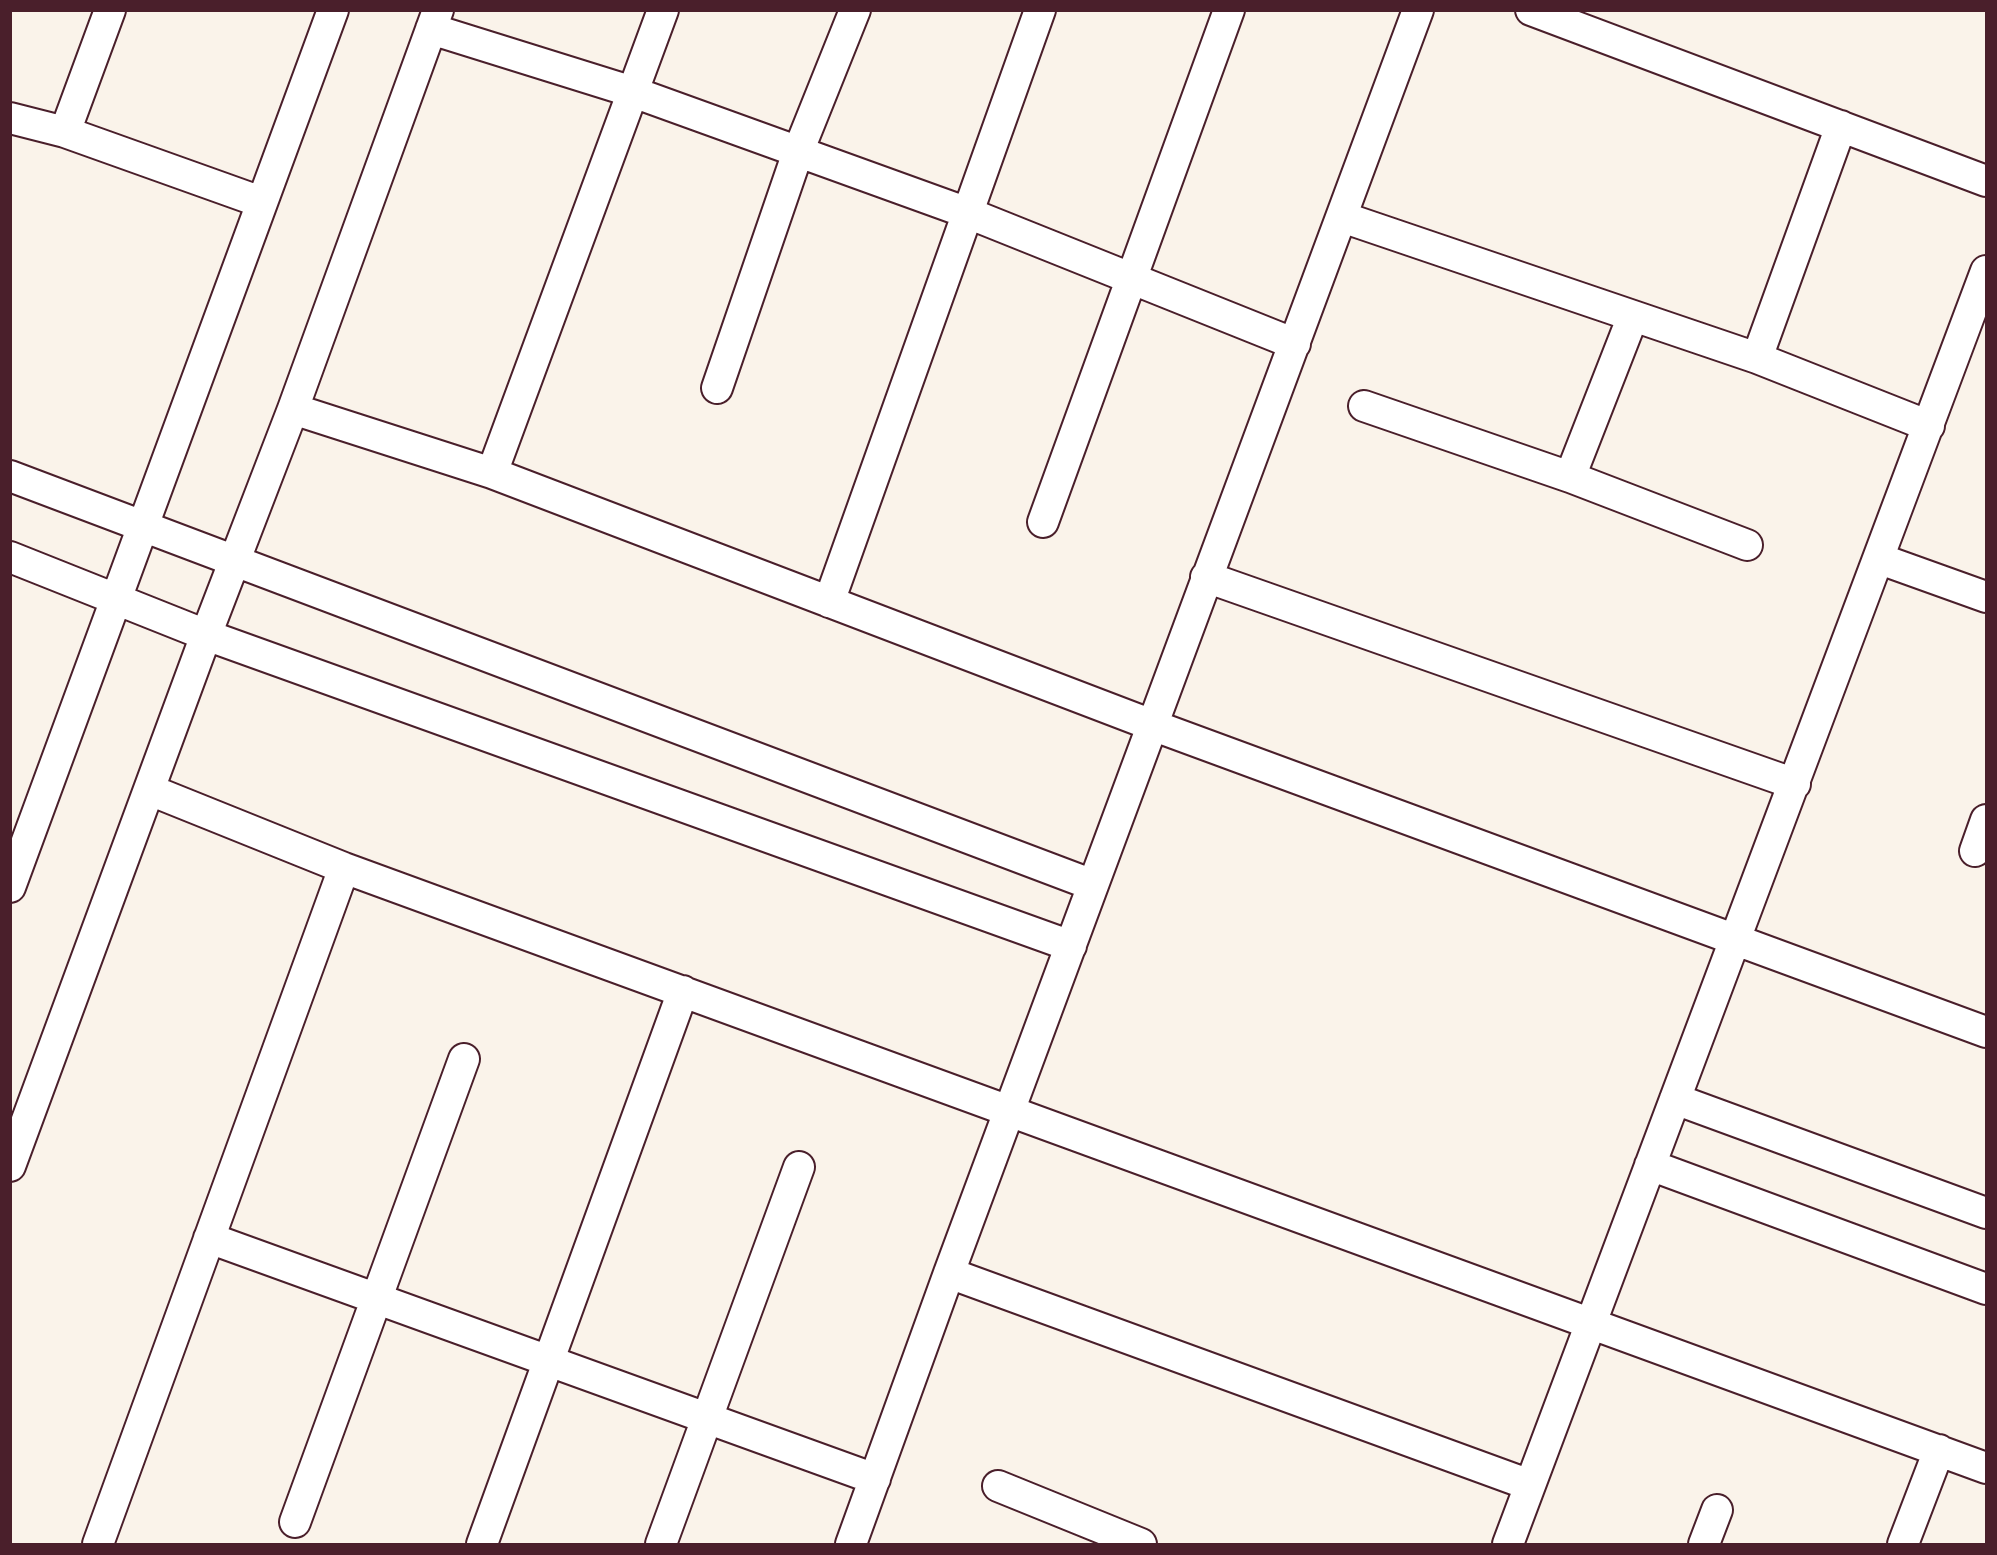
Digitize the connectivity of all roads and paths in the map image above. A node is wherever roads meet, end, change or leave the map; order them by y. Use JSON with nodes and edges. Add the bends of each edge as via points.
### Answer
{"nodes":[{"id":1,"x":110,"y":10,"type":"edge"},
{"id":2,"x":333,"y":10,"type":"edge"},
{"id":3,"x":663,"y":10,"type":"edge"},
{"id":4,"x":855,"y":10,"type":"edge"},
{"id":5,"x":1040,"y":10,"type":"edge"},
{"id":6,"x":1229,"y":10,"type":"edge"},
{"id":7,"x":1418,"y":10,"type":"edge"},
{"id":8,"x":1531,"y":10,"type":"edge"},
{"id":9,"x":435,"y":20,"type":"edge"},
{"id":10,"x":633,"y":92,"type":"junction"},
{"id":11,"x":10,"y":118,"type":"edge"},
{"id":12,"x":1841,"y":126,"type":"junction"},
{"id":13,"x":65,"y":132,"type":"junction"},
{"id":14,"x":798,"y":152,"type":"junction"},
{"id":15,"x":1986,"y":181,"type":"edge"},
{"id":16,"x":261,"y":202,"type":"junction"},
{"id":17,"x":968,"y":213,"type":"junction"},
{"id":18,"x":1342,"y":218,"type":"junction"},
{"id":19,"x":1986,"y":271,"type":"edge"},
{"id":20,"x":1131,"y":279,"type":"junction"},
{"id":21,"x":1633,"y":316,"type":"junction"},
{"id":22,"x":1295,"y":344,"type":"junction"},
{"id":23,"x":1757,"y":358,"type":"junction"},
{"id":24,"x":717,"y":388,"type":"dead end"},
{"id":25,"x":1364,"y":405,"type":"dead end"},
{"id":26,"x":293,"y":409,"type":"junction"},
{"id":27,"x":1929,"y":426,"type":"junction"},
{"id":28,"x":492,"y":473,"type":"junction"},
{"id":29,"x":10,"y":476,"type":"edge"},
{"id":30,"x":1570,"y":477,"type":"junction"},
{"id":31,"x":1043,"y":522,"type":"dead end"},
{"id":32,"x":144,"y":525,"type":"junction"},
{"id":33,"x":1747,"y":545,"type":"dead end"},
{"id":34,"x":10,"y":557,"type":"edge"},
{"id":35,"x":235,"y":559,"type":"junction"},
{"id":36,"x":1880,"y":559,"type":"junction"},
{"id":37,"x":1206,"y":577,"type":"junction"},
{"id":38,"x":1986,"y":597,"type":"edge"},
{"id":39,"x":117,"y":600,"type":"junction"},
{"id":40,"x":829,"y":602,"type":"junction"},
{"id":41,"x":206,"y":635,"type":"junction"},
{"id":42,"x":1152,"y":725,"type":"junction"},
{"id":43,"x":1796,"y":784,"type":"junction"},
{"id":44,"x":150,"y":790,"type":"junction"},
{"id":45,"x":1986,"y":820,"type":"edge"},
{"id":46,"x":1975,"y":851,"type":"dead end"},
{"id":47,"x":344,"y":868,"type":"junction"},
{"id":48,"x":1093,"y":885,"type":"junction"},
{"id":49,"x":10,"y":887,"type":"edge"},
{"id":50,"x":1734,"y":940,"type":"junction"},
{"id":51,"x":1071,"y":946,"type":"junction"},
{"id":52,"x":683,"y":992,"type":"junction"},
{"id":53,"x":1986,"y":1032,"type":"edge"},
{"id":54,"x":464,"y":1059,"type":"dead end"},
{"id":55,"x":1675,"y":1099,"type":"junction"},
{"id":56,"x":1009,"y":1111,"type":"junction"},
{"id":57,"x":10,"y":1166,"type":"edge"},
{"id":58,"x":1650,"y":1166,"type":"junction"},
{"id":59,"x":799,"y":1167,"type":"dead end"},
{"id":60,"x":1986,"y":1213,"type":"edge"},
{"id":61,"x":209,"y":1239,"type":"junction"},
{"id":62,"x":949,"y":1273,"type":"junction"},
{"id":63,"x":1986,"y":1288,"type":"edge"},
{"id":64,"x":376,"y":1299,"type":"junction"},
{"id":65,"x":1591,"y":1323,"type":"junction"},
{"id":66,"x":549,"y":1361,"type":"junction"},
{"id":67,"x":708,"y":1418,"type":"junction"},
{"id":68,"x":1939,"y":1450,"type":"junction"},
{"id":69,"x":1986,"y":1468,"type":"edge"},
{"id":70,"x":875,"y":1479,"type":"junction"},
{"id":71,"x":1530,"y":1485,"type":"junction"},
{"id":72,"x":998,"y":1486,"type":"dead end"},
{"id":73,"x":1717,"y":1510,"type":"dead end"},
{"id":74,"x":295,"y":1522,"type":"dead end"},
{"id":75,"x":98,"y":1545,"type":"edge"},
{"id":76,"x":482,"y":1545,"type":"edge"},
{"id":77,"x":662,"y":1545,"type":"edge"},
{"id":78,"x":851,"y":1545,"type":"edge"},
{"id":79,"x":1141,"y":1545,"type":"edge"},
{"id":80,"x":1508,"y":1545,"type":"edge"},
{"id":81,"x":1704,"y":1545,"type":"edge"},
{"id":82,"x":1903,"y":1545,"type":"edge"}],
"edges":[{"from":1,"to":13,"type":"street"},
{"from":2,"to":16,"type":"street"},
{"from":3,"to":10,"type":"street"},
{"from":4,"to":14,"type":"street"},
{"from":5,"to":17,"type":"street"},
{"from":6,"to":20,"type":"street"},
{"from":7,"to":18,"type":"street"},
{"from":8,"to":12,"type":"street"},
{"from":9,"to":10,"type":"street"},
{"from":9,"to":26,"type":"street"},
{"from":10,"to":14,"type":"street"},
{"from":10,"to":28,"type":"street"},
{"from":11,"to":13,"type":"street"},
{"from":12,"to":15,"type":"street"},
{"from":12,"to":23,"type":"street"},
{"from":13,"to":16,"type":"street"},
{"from":14,"to":17,"type":"street"},
{"from":14,"to":24,"type":"street"},
{"from":16,"to":32,"type":"street"},
{"from":17,"to":20,"type":"street"},
{"from":17,"to":40,"type":"street"},
{"from":18,"to":21,"type":"street"},
{"from":18,"to":22,"type":"street"},
{"from":19,"to":27,"type":"street"},
{"from":20,"to":22,"type":"street"},
{"from":20,"to":31,"type":"street"},
{"from":21,"to":23,"type":"street"},
{"from":21,"to":30,"type":"street"},
{"from":22,"to":37,"type":"street"},
{"from":23,"to":27,"type":"street"},
{"from":25,"to":30,"type":"street"},
{"from":26,"to":28,"type":"street"},
{"from":26,"to":35,"type":"street"},
{"from":27,"to":36,"type":"street"},
{"from":28,"to":40,"type":"street"},
{"from":29,"to":32,"type":"street"},
{"from":30,"to":33,"type":"street"},
{"from":32,"to":35,"type":"street"},
{"from":32,"to":39,"type":"street"},
{"from":34,"to":39,"type":"street"},
{"from":35,"to":41,"type":"street"},
{"from":35,"to":48,"type":"street"},
{"from":36,"to":38,"type":"street"},
{"from":36,"to":43,"type":"street"},
{"from":37,"to":42,"type":"street"},
{"from":37,"to":43,"type":"street"},
{"from":39,"to":41,"type":"street"},
{"from":39,"to":49,"type":"street"},
{"from":40,"to":42,"type":"street"},
{"from":41,"to":44,"type":"street"},
{"from":41,"to":51,"type":"street"},
{"from":42,"to":48,"type":"street"},
{"from":42,"to":50,"type":"street"},
{"from":43,"to":50,"type":"street"},
{"from":44,"to":47,"type":"street"},
{"from":44,"to":57,"type":"street"},
{"from":45,"to":46,"type":"street"},
{"from":47,"to":52,"type":"street"},
{"from":47,"to":61,"type":"street"},
{"from":48,"to":51,"type":"street"},
{"from":50,"to":53,"type":"street"},
{"from":50,"to":55,"type":"street"},
{"from":51,"to":56,"type":"street"},
{"from":52,"to":56,"type":"street"},
{"from":52,"to":66,"type":"street"},
{"from":54,"to":64,"type":"street"},
{"from":55,"to":58,"type":"street"},
{"from":55,"to":60,"type":"street"},
{"from":56,"to":62,"type":"street"},
{"from":56,"to":65,"type":"street"},
{"from":58,"to":63,"type":"street"},
{"from":58,"to":65,"type":"street"},
{"from":59,"to":67,"type":"street"},
{"from":61,"to":64,"type":"street"},
{"from":61,"to":75,"type":"street"},
{"from":62,"to":70,"type":"street"},
{"from":62,"to":71,"type":"street"},
{"from":64,"to":66,"type":"street"},
{"from":64,"to":74,"type":"street"},
{"from":65,"to":68,"type":"street"},
{"from":65,"to":71,"type":"street"},
{"from":66,"to":67,"type":"street"},
{"from":66,"to":76,"type":"street"},
{"from":67,"to":70,"type":"street"},
{"from":67,"to":77,"type":"street"},
{"from":68,"to":69,"type":"street"},
{"from":68,"to":82,"type":"street"},
{"from":70,"to":78,"type":"street"},
{"from":71,"to":80,"type":"street"},
{"from":72,"to":79,"type":"street"},
{"from":73,"to":81,"type":"street"}]}
